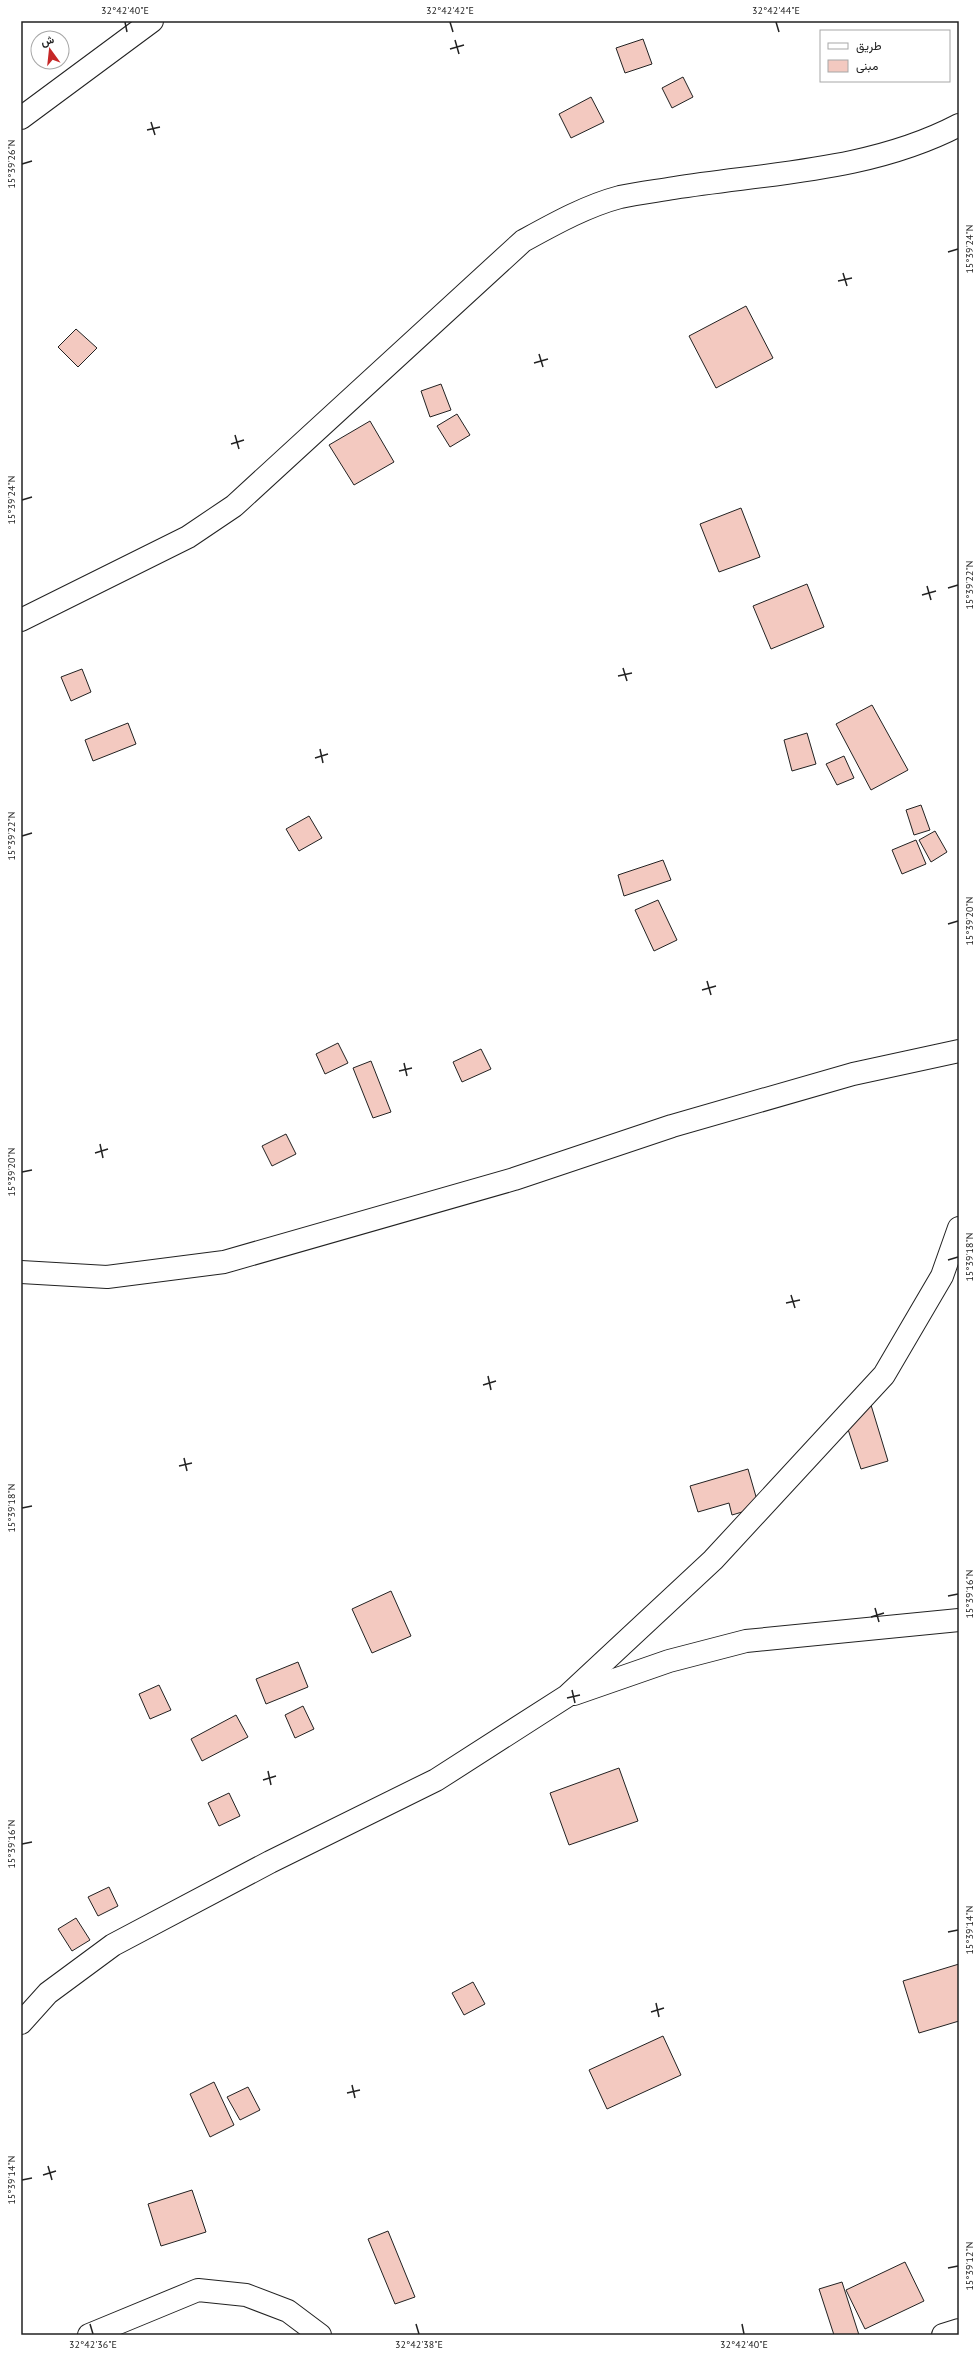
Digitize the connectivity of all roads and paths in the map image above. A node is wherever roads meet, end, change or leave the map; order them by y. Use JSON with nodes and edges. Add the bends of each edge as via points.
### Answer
{"nodes":[{"id":1,"x":152,"y":21,"type":"edge"},
{"id":2,"x":21,"y":118,"type":"edge"},
{"id":3,"x":959,"y":125,"type":"edge"},
{"id":4,"x":959,"y":137,"type":"edge"},
{"id":5,"x":935,"y":138,"type":"junction"},
{"id":6,"x":24,"y":618,"type":"edge"},
{"id":7,"x":959,"y":1051,"type":"edge"},
{"id":8,"x":959,"y":1228,"type":"edge"},
{"id":9,"x":21,"y":1272,"type":"edge"},
{"id":10,"x":959,"y":1620,"type":"edge"},
{"id":11,"x":567,"y":1696,"type":"junction"},
{"id":12,"x":21,"y":2023,"type":"edge"},
{"id":13,"x":959,"y":2330,"type":"edge"},
{"id":14,"x":89,"y":2335,"type":"edge"},
{"id":15,"x":320,"y":2335,"type":"edge"},
{"id":16,"x":944,"y":2335,"type":"edge"}],
"edges":[{"from":1,"to":2,"type":"street"},
{"from":3,"to":5,"type":"street"},
{"from":4,"to":5,"type":"street"},
{"from":5,"to":6,"type":"street","via":[[824,168],[620,197],[563,218],[523,241],[234,506],[188,537]]},
{"from":7,"to":9,"type":"street","via":[[853,1074],[672,1126],[514,1179],[224,1262],[107,1277]]},
{"from":8,"to":11,"type":"street","via":[[942,1276],[884,1375],[713,1560]]},
{"from":10,"to":11,"type":"street","via":[[746,1642],[669,1661]]},
{"from":11,"to":12,"type":"street","via":[[436,1780],[270,1862],[113,1945],[48,1993]]},
{"from":13,"to":16,"type":"street"},
{"from":14,"to":15,"type":"street","via":[[198,2290],[246,2295],[288,2311]]}]}
